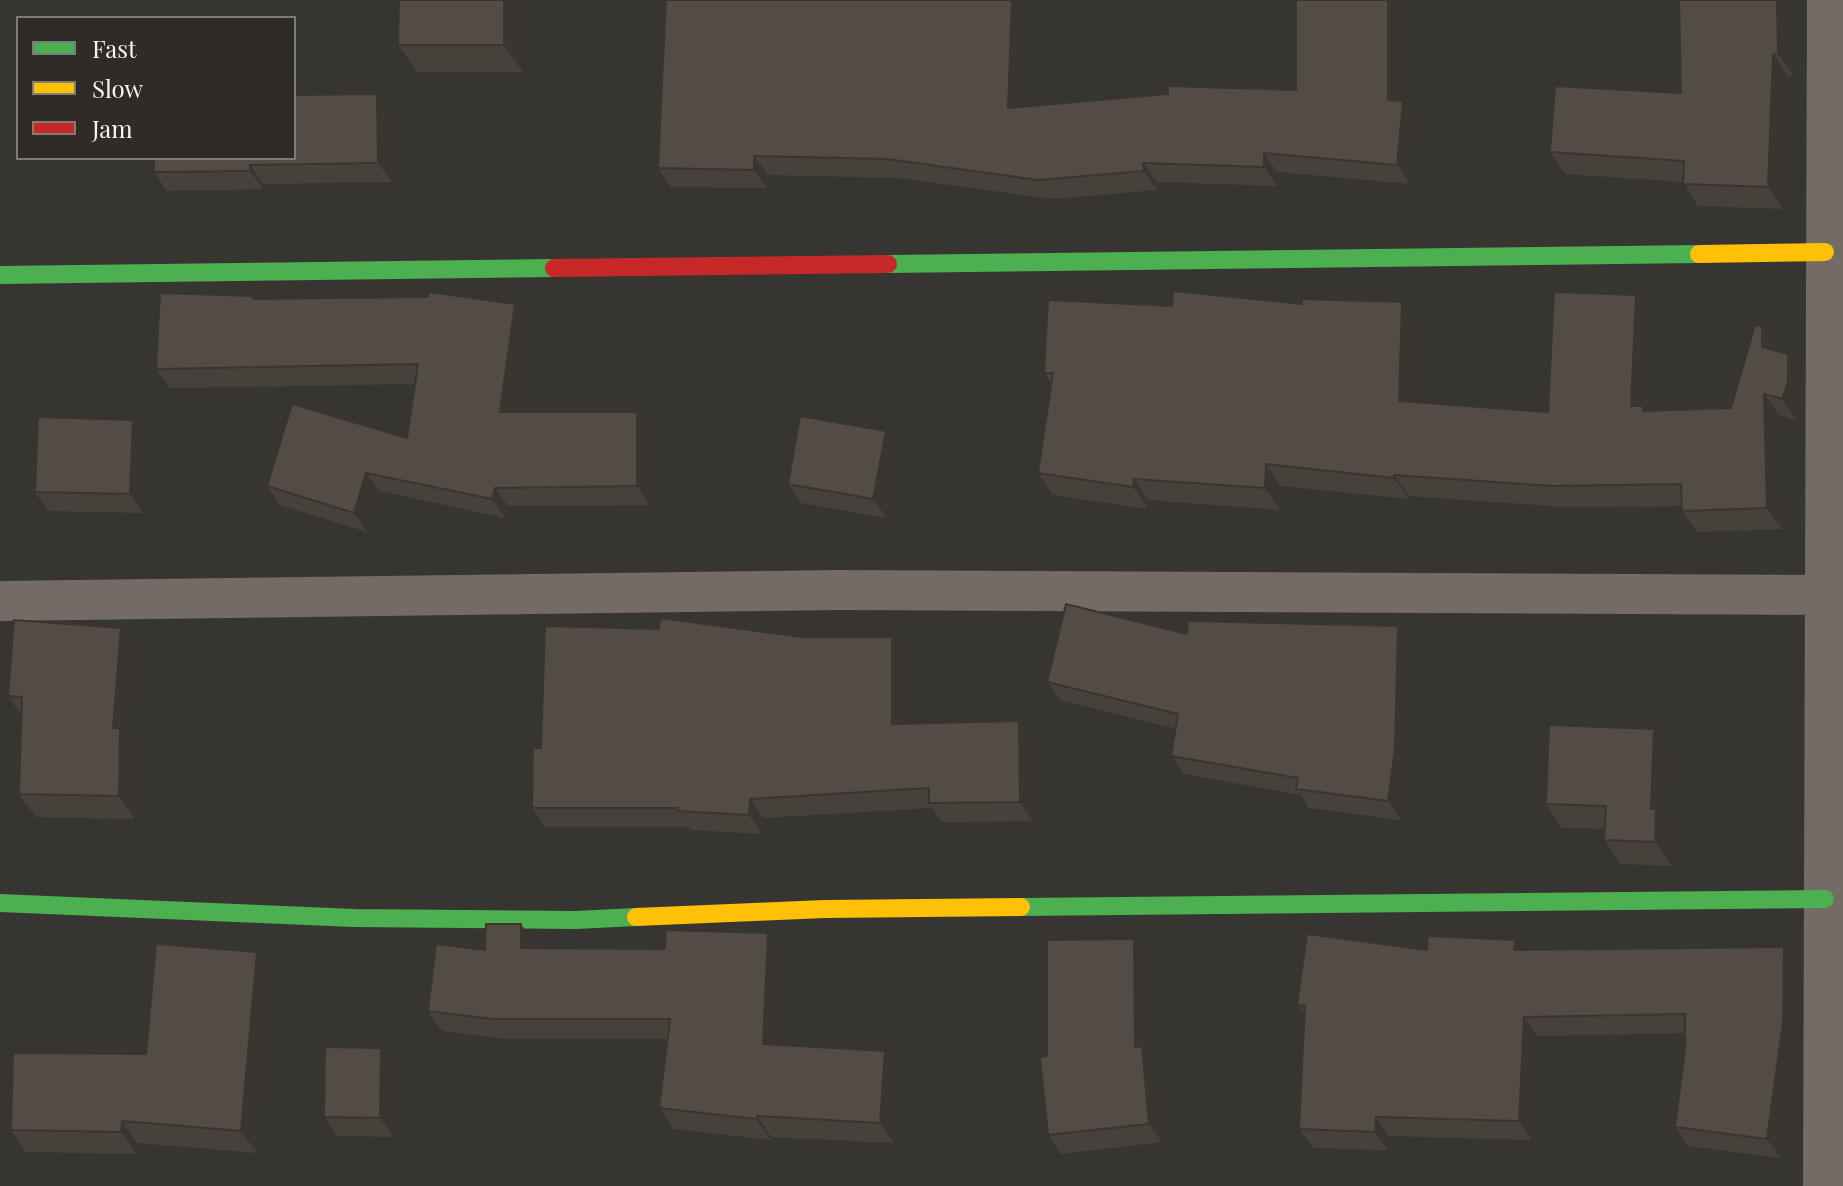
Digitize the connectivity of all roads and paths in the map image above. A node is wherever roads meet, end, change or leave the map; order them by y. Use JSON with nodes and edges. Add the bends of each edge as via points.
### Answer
{"nodes":[{"id":1,"x":1827,"y":0,"type":"edge"},
{"id":2,"x":1825,"y":252,"type":"junction"},
{"id":3,"x":0,"y":275,"type":"edge"},
{"id":4,"x":1825,"y":595,"type":"junction"},
{"id":5,"x":0,"y":601,"type":"edge"},
{"id":6,"x":1825,"y":899,"type":"junction"},
{"id":7,"x":0,"y":903,"type":"edge"},
{"id":8,"x":1823,"y":1186,"type":"edge"}],
"edges":[{"from":1,"to":2,"type":"street"},
{"from":2,"to":3,"type":"street"},
{"from":2,"to":4,"type":"street"},
{"from":4,"to":5,"type":"street","via":[[840,590]]},
{"from":4,"to":6,"type":"street"},
{"from":6,"to":7,"type":"street","via":[[825,909],[576,920],[354,918]]},
{"from":6,"to":8,"type":"street"}]}
